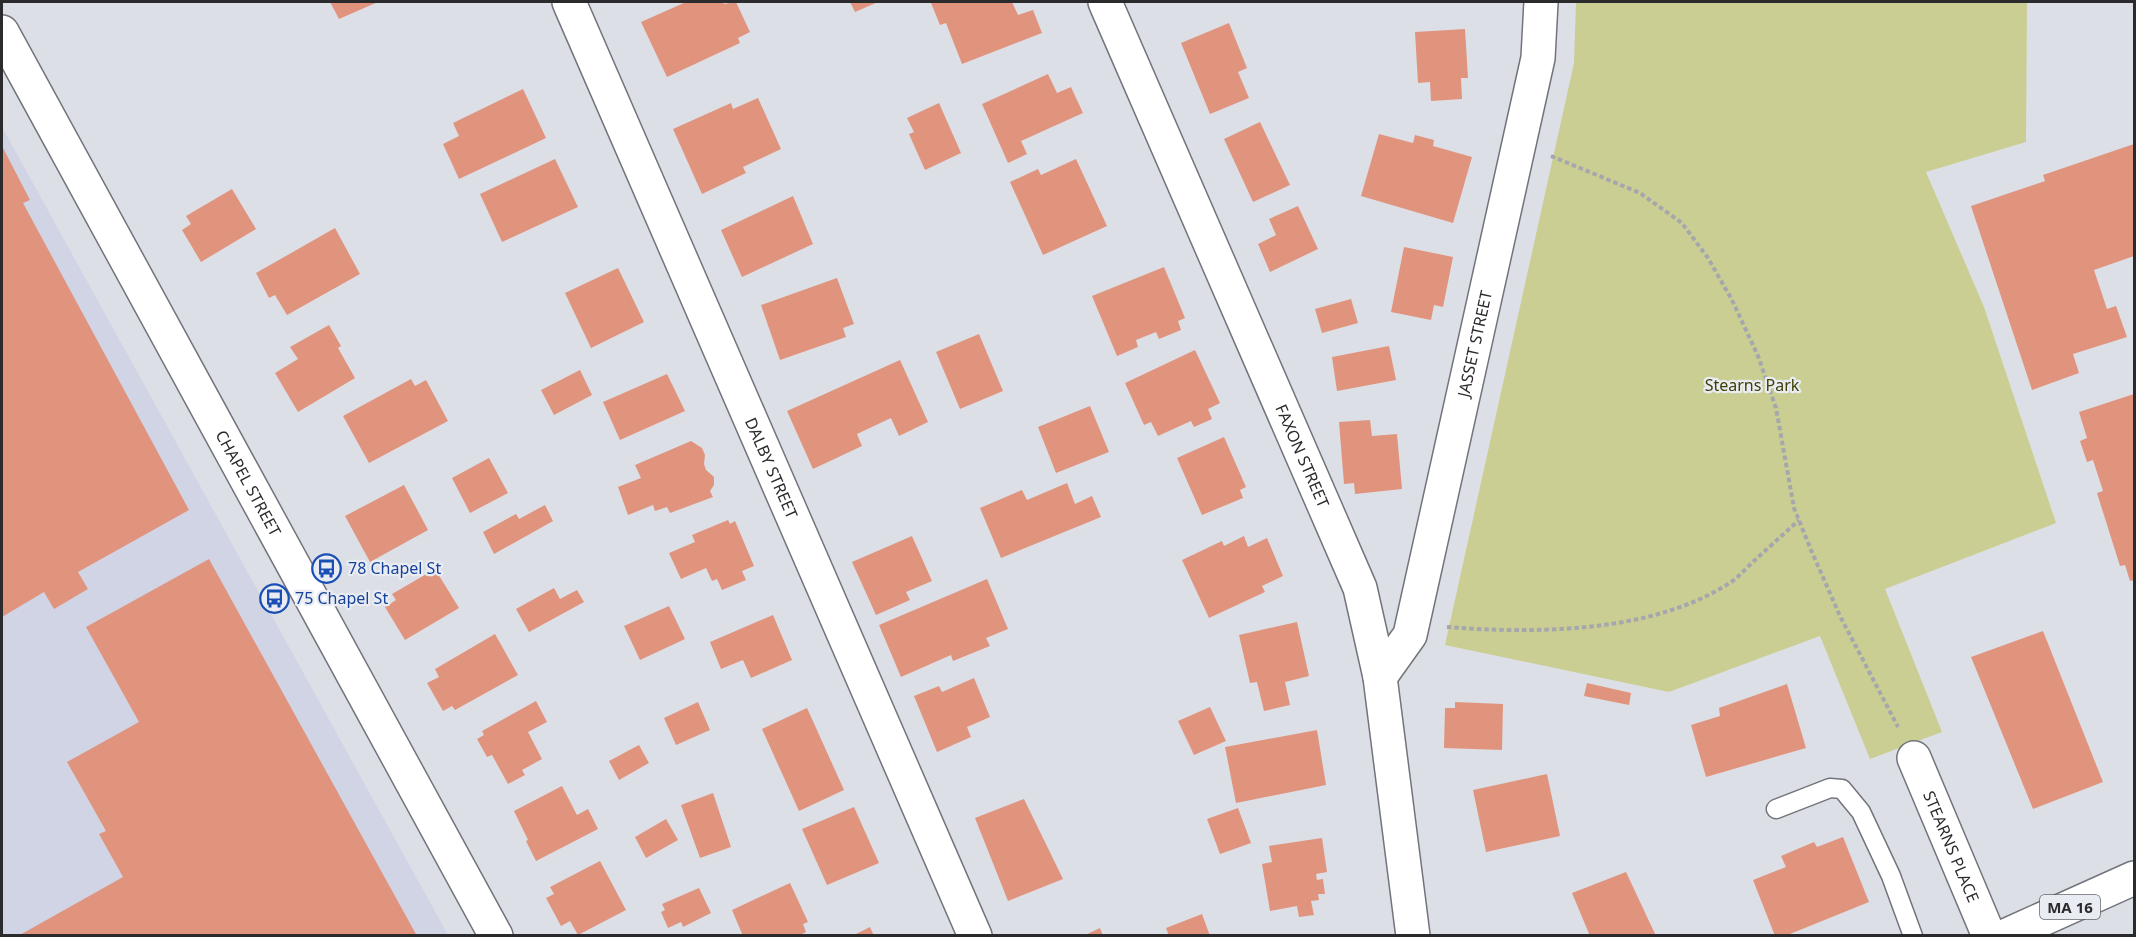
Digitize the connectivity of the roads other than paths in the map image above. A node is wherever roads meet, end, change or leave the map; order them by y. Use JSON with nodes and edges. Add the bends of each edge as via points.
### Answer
{"nodes":[{"id":1,"x":569,"y":2,"type":"edge"},
{"id":2,"x":1105,"y":2,"type":"edge"},
{"id":3,"x":1541,"y":2,"type":"edge"},
{"id":4,"x":2,"y":32,"type":"edge"},
{"id":5,"x":1380,"y":677,"type":"junction"},
{"id":6,"x":1914,"y":758,"type":"road end"},
{"id":7,"x":1776,"y":809,"type":"dead end"},
{"id":8,"x":2134,"y":878,"type":"edge"},
{"id":9,"x":496,"y":936,"type":"edge"},
{"id":10,"x":975,"y":936,"type":"edge"},
{"id":11,"x":1413,"y":936,"type":"edge"},
{"id":12,"x":1913,"y":936,"type":"edge"},
{"id":13,"x":1989,"y":936,"type":"edge"},
{"id":14,"x":2005,"y":936,"type":"edge"}],
"edges":[{"from":1,"to":10,"type":"street","name":"DALBY STREET"},
{"from":2,"to":5,"type":"street","name":"FAXON STREET","via":[[1359,588]]},
{"from":3,"to":5,"type":"street","name":"JASSET STREET","via":[[1539,58],[1410,635]]},
{"from":4,"to":9,"type":"street","name":"CHAPEL STREET"},
{"from":5,"to":11,"type":"street","name":"FAXON STREET"},
{"from":6,"to":13,"type":"street","name":"STEARNS PLACE"},
{"from":7,"to":12,"type":"lane","via":[[1830,788],[1842,789],[1861,812]]},
{"from":8,"to":14,"type":"street","number":"MA 16"}]}
